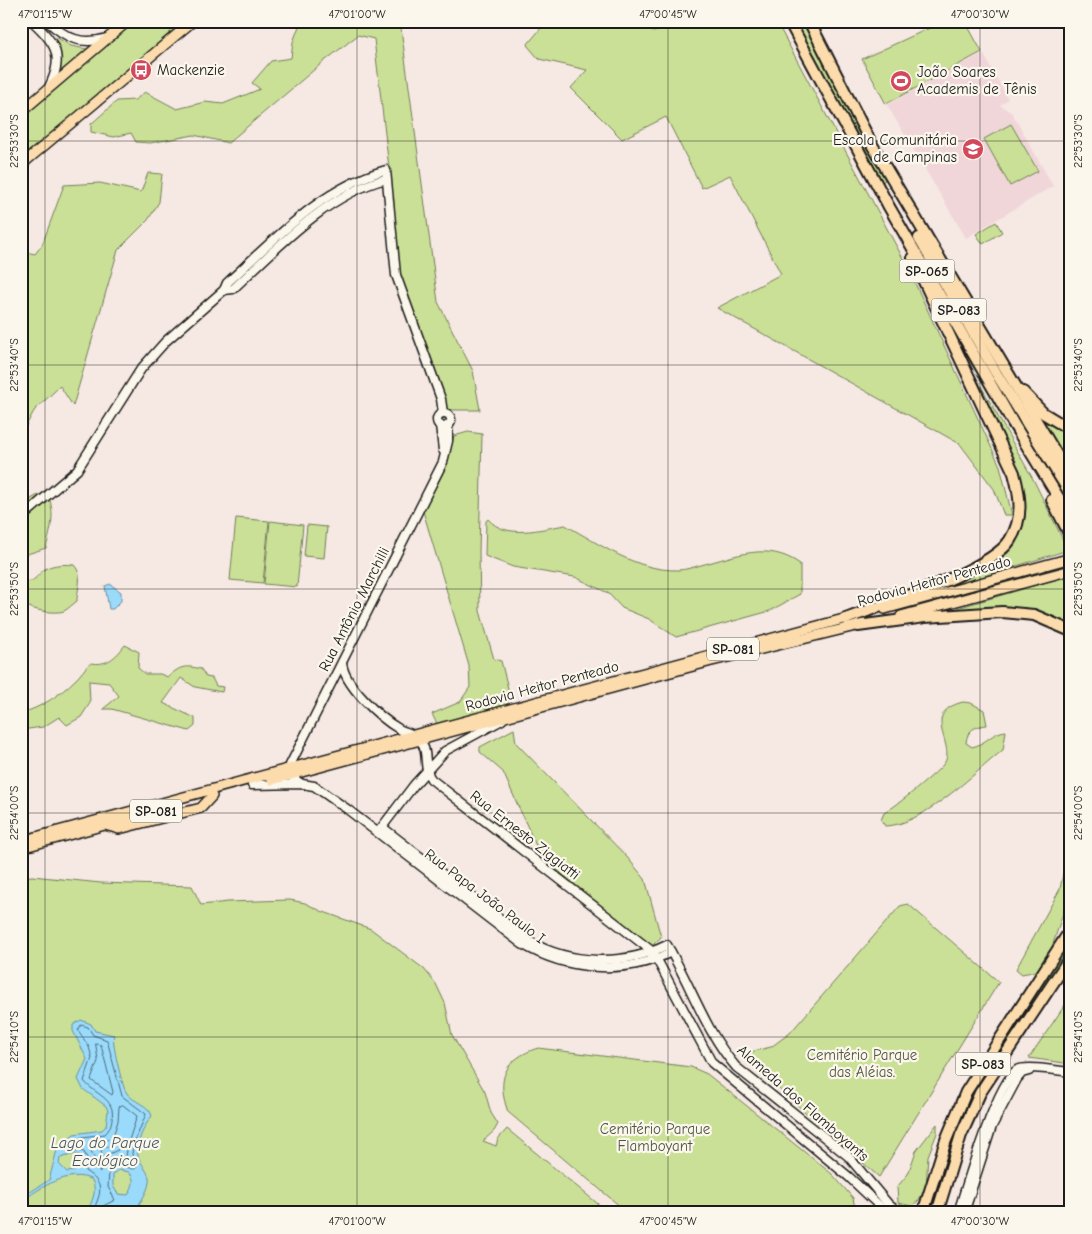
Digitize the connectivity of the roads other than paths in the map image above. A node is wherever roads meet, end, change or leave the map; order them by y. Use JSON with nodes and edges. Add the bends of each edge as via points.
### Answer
{"nodes":[{"id":1,"x":32,"y":21,"type":"edge"},
{"id":2,"x":47,"y":21,"type":"edge"},
{"id":3,"x":128,"y":21,"type":"edge"},
{"id":4,"x":186,"y":21,"type":"edge"},
{"id":5,"x":193,"y":21,"type":"edge"},
{"id":6,"x":789,"y":21,"type":"edge"},
{"id":7,"x":809,"y":21,"type":"edge"},
{"id":8,"x":106,"y":38,"type":"junction"},
{"id":9,"x":172,"y":40,"type":"junction"},
{"id":10,"x":48,"y":89,"type":"junction"},
{"id":11,"x":21,"y":112,"type":"edge"},
{"id":12,"x":871,"y":144,"type":"junction"},
{"id":13,"x":35,"y":153,"type":"junction"},
{"id":14,"x":21,"y":161,"type":"edge"},
{"id":15,"x":21,"y":165,"type":"edge"},
{"id":16,"x":386,"y":179,"type":"junction"},
{"id":17,"x":888,"y":205,"type":"junction"},
{"id":18,"x":956,"y":285,"type":"junction"},
{"id":19,"x":224,"y":290,"type":"junction"},
{"id":20,"x":960,"y":330,"type":"junction"},
{"id":21,"x":1071,"y":430,"type":"edge"},
{"id":22,"x":1071,"y":479,"type":"edge"},
{"id":23,"x":1071,"y":495,"type":"edge"},
{"id":24,"x":21,"y":518,"type":"edge"},
{"id":25,"x":1071,"y":518,"type":"edge"},
{"id":26,"x":1071,"y":537,"type":"edge"},
{"id":27,"x":1071,"y":558,"type":"edge"},
{"id":28,"x":1071,"y":570,"type":"edge"},
{"id":29,"x":846,"y":619,"type":"junction"},
{"id":30,"x":858,"y":626,"type":"junction"},
{"id":31,"x":1069,"y":631,"type":"edge"},
{"id":32,"x":342,"y":663,"type":"junction"},
{"id":33,"x":348,"y":681,"type":"junction"},
{"id":34,"x":331,"y":684,"type":"junction"},
{"id":35,"x":510,"y":715,"type":"junction"},
{"id":36,"x":418,"y":738,"type":"junction"},
{"id":37,"x":427,"y":771,"type":"junction"},
{"id":38,"x":290,"y":772,"type":"junction"},
{"id":39,"x":302,"y":784,"type":"junction"},
{"id":40,"x":252,"y":785,"type":"junction"},
{"id":41,"x":380,"y":830,"type":"junction"},
{"id":42,"x":21,"y":841,"type":"edge"},
{"id":43,"x":21,"y":848,"type":"edge"},
{"id":44,"x":1071,"y":920,"type":"edge"},
{"id":45,"x":1071,"y":929,"type":"edge"},
{"id":46,"x":667,"y":945,"type":"joint"},
{"id":47,"x":653,"y":952,"type":"junction"},
{"id":48,"x":671,"y":952,"type":"junction"},
{"id":49,"x":1071,"y":956,"type":"edge"},
{"id":50,"x":658,"y":959,"type":"junction"},
{"id":51,"x":1071,"y":966,"type":"edge"},
{"id":52,"x":1047,"y":969,"type":"junction"},
{"id":53,"x":700,"y":1011,"type":"junction"},
{"id":54,"x":686,"y":1018,"type":"junction"},
{"id":55,"x":1008,"y":1048,"type":"junction"},
{"id":56,"x":1071,"y":1072,"type":"edge"},
{"id":57,"x":826,"y":1138,"type":"junction"},
{"id":58,"x":816,"y":1150,"type":"junction"},
{"id":59,"x":961,"y":1211,"type":"edge"},
{"id":60,"x":887,"y":1213,"type":"edge"},
{"id":61,"x":900,"y":1213,"type":"edge"},
{"id":62,"x":923,"y":1213,"type":"edge"},
{"id":63,"x":937,"y":1213,"type":"edge"}],
"edges":[{"from":1,"to":10,"type":"street","via":[[53,42],[56,50],[56,68]]},
{"from":2,"to":8,"type":"street","via":[[75,41],[95,42]]},
{"from":3,"to":8,"type":"main road"},
{"from":4,"to":9,"type":"main road"},
{"from":5,"to":9,"type":"main road"},
{"from":6,"to":17,"type":"highway","number":"SP-065"},
{"from":7,"to":12,"type":"highway","number":"SP-065"},
{"from":8,"to":10,"type":"main road"},
{"from":9,"to":13,"type":"main road"},
{"from":10,"to":11,"type":"main road"},
{"from":12,"to":18,"type":"highway","number":"SP-065"},
{"from":12,"to":23,"type":"highway","number":"SP-083","via":[[946,288]]},
{"from":13,"to":14,"type":"main road"},
{"from":13,"to":15,"type":"main road"},
{"from":16,"to":19,"type":"street","via":[[353,190],[327,206],[234,289]]},
{"from":16,"to":19,"type":"street","via":[[386,170],[350,183],[317,202],[227,283]]},
{"from":16,"to":32,"type":"street","name":"Rua Antônio Marchilli","via":[[396,276],[441,399],[443,413],[437,417],[444,425],[448,441],[443,462]]},
{"from":17,"to":20,"type":"highway","number":"SP-065"},
{"from":17,"to":29,"type":"highway","via":[[1006,457],[1018,486],[1020,510],[1011,539],[987,560]]},
{"from":18,"to":21,"type":"highway","via":[[978,315],[1022,389],[1043,413]]},
{"from":18,"to":22,"type":"highway","number":"SP-065"},
{"from":19,"to":24,"type":"street","via":[[166,341],[141,369],[77,470]]},
{"from":20,"to":25,"type":"highway","number":"SP-065"},
{"from":20,"to":26,"type":"highway","number":"SP-083"},
{"from":27,"to":29,"type":"main road","name":"Rodovia Heitor Penteado","number":"SP-081"},
{"from":28,"to":30,"type":"main road","name":"Rodovia Heitor Penteado","number":"SP-081","via":[[938,608]]},
{"from":29,"to":36,"type":"main road","name":"Rodovia Heitor Penteado","number":"SP-081"},
{"from":30,"to":31,"type":"highway","via":[[1002,612],[1034,615]]},
{"from":30,"to":35,"type":"main road","name":"Rodovia Heitor Penteado","number":"SP-081"},
{"from":32,"to":33,"type":"street"},
{"from":32,"to":34,"type":"street","name":"Rua Antônio Marchilli"},
{"from":33,"to":34,"type":"street"},
{"from":33,"to":36,"type":"street","via":[[393,725]]},
{"from":34,"to":38,"type":"street","name":"Rua Antônio Marchilli"},
{"from":35,"to":36,"type":"main road","name":"Rodovia Heitor Penteado","number":"SP-081"},
{"from":35,"to":37,"type":"street","via":[[449,748]]},
{"from":36,"to":37,"type":"street","via":[[426,753]]},
{"from":36,"to":38,"type":"main road","name":"Rodovia Heitor Penteado","number":"SP-081"},
{"from":37,"to":41,"type":"street"},
{"from":37,"to":47,"type":"street","name":"Rua Ernesto Ziggiatti","via":[[431,779]]},
{"from":38,"to":39,"type":"street","name":"Rua Papa João Paulo I"},
{"from":38,"to":40,"type":"main road","name":"Rodovia Heitor Penteado","number":"SP-081"},
{"from":38,"to":42,"type":"main road","name":"Rodovia Heitor Penteado","number":"SP-081"},
{"from":39,"to":40,"type":"street","name":"Rua Papa João Paulo I"},
{"from":39,"to":41,"type":"street","name":"Rua Papa João Paulo I","via":[[311,785]]},
{"from":40,"to":43,"type":"main road","name":"Rodovia Heitor Penteado","number":"SP-081"},
{"from":41,"to":47,"type":"street","name":"Rua Papa João Paulo I","via":[[544,950],[567,956],[628,960]]},
{"from":41,"to":50,"type":"street","name":"Rua Papa João Paulo I","via":[[515,940],[542,956],[577,965],[630,967]]},
{"from":44,"to":52,"type":"highway"},
{"from":45,"to":52,"type":"highway","number":"SP-083"},
{"from":46,"to":47,"type":"street","name":"Rua Papa João Paulo I"},
{"from":46,"to":48,"type":"street","name":"Alameda dos Flamboyants"},
{"from":47,"to":50,"type":"street","name":"Rua Ernesto Ziggiatti"},
{"from":48,"to":50,"type":"street","name":"Rua Papa João Paulo I"},
{"from":48,"to":53,"type":"street","name":"Alameda dos Flamboyants"},
{"from":49,"to":55,"type":"highway","number":"SP-083"},
{"from":50,"to":54,"type":"street","name":"Alameda dos Flamboyants"},
{"from":51,"to":55,"type":"highway"},
{"from":52,"to":62,"type":"highway","number":"SP-083","via":[[966,1092],[946,1140]]},
{"from":53,"to":54,"type":"street"},
{"from":53,"to":57,"type":"street","name":"Alameda dos Flamboyants","via":[[722,1050],[736,1067]]},
{"from":54,"to":58,"type":"street","name":"Alameda dos Flamboyants","via":[[712,1063]]},
{"from":55,"to":63,"type":"highway","number":"SP-083","via":[[974,1106],[955,1153]]},
{"from":56,"to":59,"type":"street","via":[[1033,1069],[1022,1073],[992,1119]]},
{"from":57,"to":58,"type":"street"},
{"from":57,"to":61,"type":"street","name":"Alameda dos Flamboyants","via":[[848,1156],[889,1205]]},
{"from":58,"to":60,"type":"street","name":"Alameda dos Flamboyants"}]}
